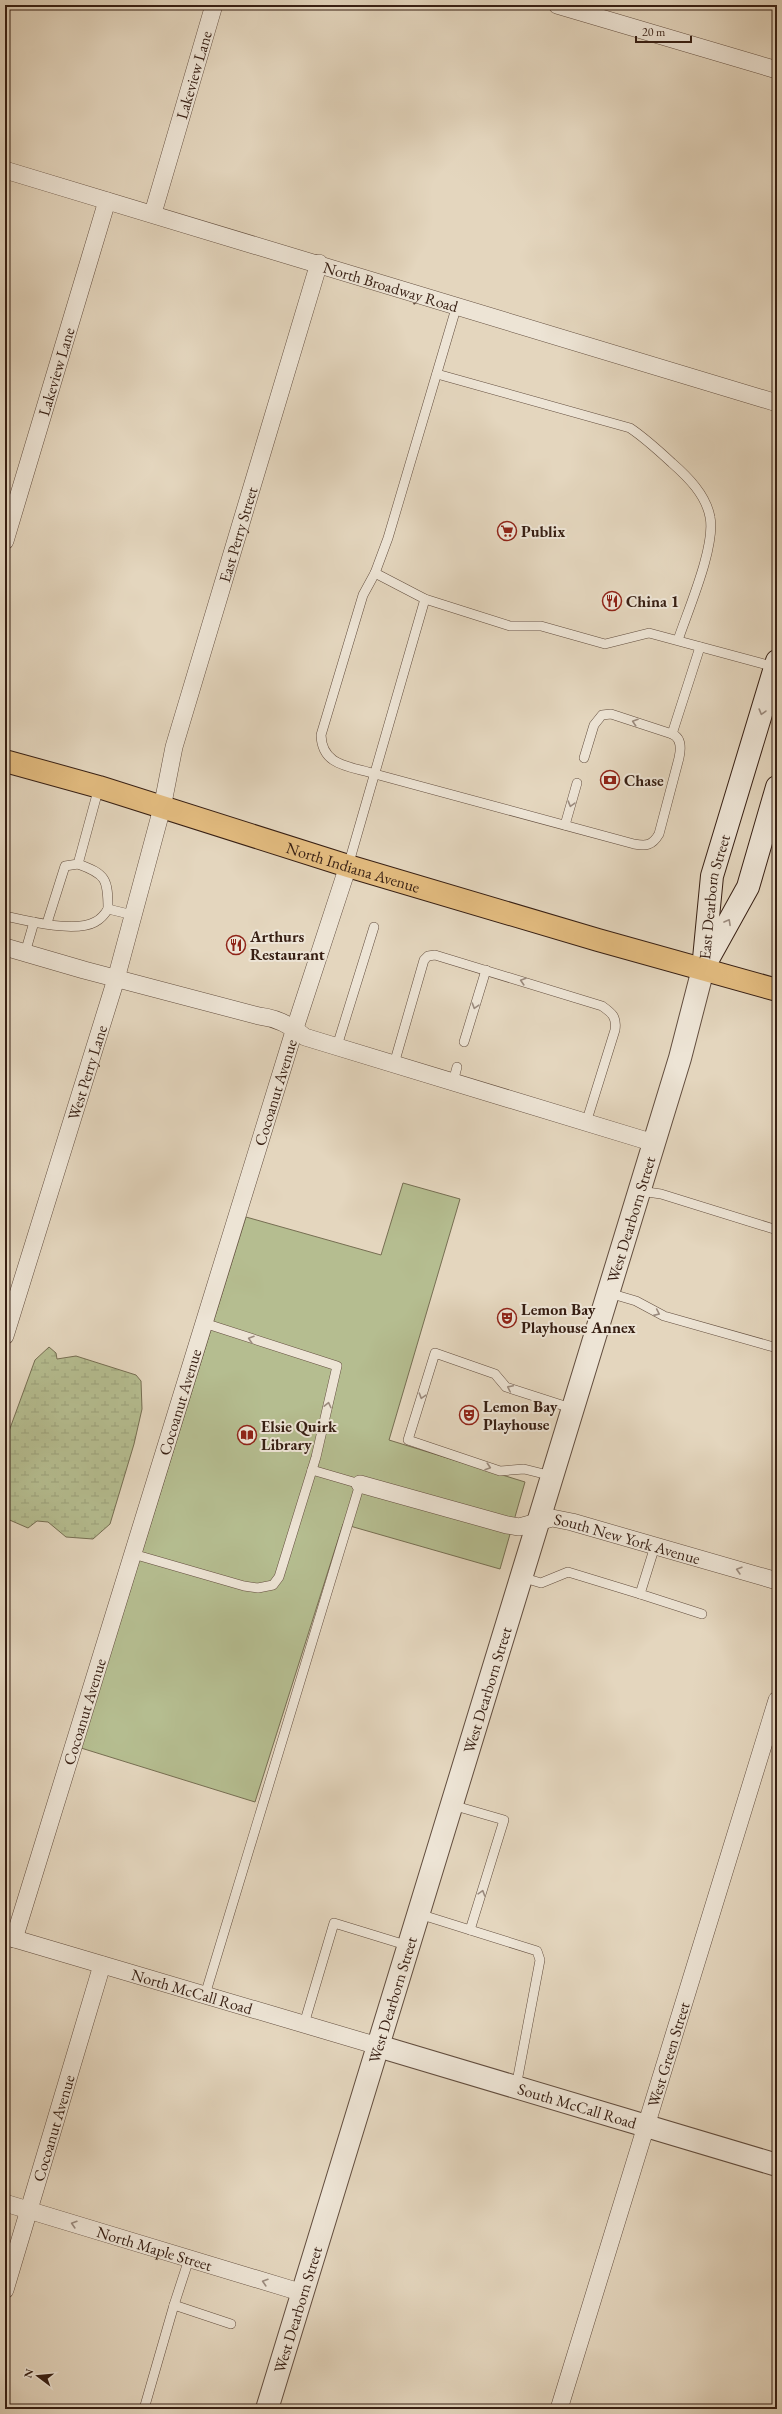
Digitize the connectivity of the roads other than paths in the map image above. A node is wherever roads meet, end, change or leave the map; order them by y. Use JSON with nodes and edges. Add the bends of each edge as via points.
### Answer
{"nodes":[{"id":1,"x":214,"y":5,"type":"edge"},
{"id":2,"x":558,"y":5,"type":"edge"},
{"id":3,"x":777,"y":70,"type":"edge"},
{"id":4,"x":5,"y":170,"type":"edge"},
{"id":5,"x":107,"y":201,"type":"junction"},
{"id":6,"x":153,"y":213,"type":"junction"},
{"id":7,"x":319,"y":263,"type":"junction"},
{"id":8,"x":457,"y":305,"type":"junction"},
{"id":9,"x":436,"y":374,"type":"junction"},
{"id":10,"x":777,"y":403,"type":"edge"},
{"id":11,"x":5,"y":541,"type":"edge"},
{"id":12,"x":375,"y":573,"type":"junction"},
{"id":13,"x":425,"y":599,"type":"junction"},
{"id":14,"x":678,"y":640,"type":"junction"},
{"id":15,"x":700,"y":647,"type":"junction"},
{"id":16,"x":776,"y":664,"type":"edge"},
{"id":17,"x":672,"y":734,"type":"junction"},
{"id":18,"x":584,"y":758,"type":"dead end"},
{"id":19,"x":6,"y":765,"type":"edge"},
{"id":20,"x":374,"y":774,"type":"junction"},
{"id":21,"x":577,"y":783,"type":"dead end"},
{"id":22,"x":99,"y":787,"type":"junction"},
{"id":23,"x":777,"y":787,"type":"edge"},
{"id":24,"x":162,"y":808,"type":"junction"},
{"id":25,"x":565,"y":826,"type":"junction"},
{"id":26,"x":78,"y":864,"type":"junction"},
{"id":27,"x":348,"y":866,"type":"junction"},
{"id":28,"x":108,"y":909,"type":"junction"},
{"id":29,"x":133,"y":915,"type":"junction"},
{"id":30,"x":5,"y":916,"type":"edge"},
{"id":31,"x":34,"y":922,"type":"junction"},
{"id":32,"x":48,"y":924,"type":"junction"},
{"id":33,"x":374,"y":927,"type":"dead end"},
{"id":34,"x":5,"y":947,"type":"edge"},
{"id":35,"x":25,"y":952,"type":"junction"},
{"id":36,"x":703,"y":969,"type":"junction"},
{"id":37,"x":486,"y":970,"type":"junction"},
{"id":38,"x":116,"y":979,"type":"junction"},
{"id":39,"x":777,"y":990,"type":"edge"},
{"id":40,"x":294,"y":1028,"type":"junction"},
{"id":41,"x":464,"y":1042,"type":"dead end"},
{"id":42,"x":337,"y":1046,"type":"junction"},
{"id":43,"x":394,"y":1064,"type":"junction"},
{"id":44,"x":586,"y":1122,"type":"junction"},
{"id":45,"x":654,"y":1143,"type":"junction"},
{"id":46,"x":640,"y":1191,"type":"junction"},
{"id":47,"x":777,"y":1230,"type":"edge"},
{"id":48,"x":609,"y":1293,"type":"junction"},
{"id":49,"x":204,"y":1323,"type":"junction"},
{"id":50,"x":6,"y":1332,"type":"edge"},
{"id":51,"x":777,"y":1348,"type":"edge"},
{"id":52,"x":574,"y":1409,"type":"junction"},
{"id":53,"x":312,"y":1470,"type":"junction"},
{"id":54,"x":553,"y":1476,"type":"junction"},
{"id":55,"x":360,"y":1484,"type":"junction"},
{"id":56,"x":539,"y":1522,"type":"junction"},
{"id":57,"x":656,"y":1546,"type":"junction"},
{"id":58,"x":133,"y":1554,"type":"junction"},
{"id":59,"x":521,"y":1577,"type":"junction"},
{"id":60,"x":777,"y":1580,"type":"edge"},
{"id":61,"x":640,"y":1594,"type":"junction"},
{"id":62,"x":702,"y":1614,"type":"dead end"},
{"id":63,"x":777,"y":1700,"type":"edge"},
{"id":64,"x":452,"y":1805,"type":"junction"},
{"id":65,"x":418,"y":1914,"type":"junction"},
{"id":66,"x":470,"y":1930,"type":"junction"},
{"id":67,"x":9,"y":1938,"type":"edge"},
{"id":68,"x":409,"y":1946,"type":"junction"},
{"id":69,"x":102,"y":1965,"type":"junction"},
{"id":70,"x":205,"y":1995,"type":"junction"},
{"id":71,"x":304,"y":2024,"type":"junction"},
{"id":72,"x":378,"y":2046,"type":"junction"},
{"id":73,"x":516,"y":2087,"type":"junction"},
{"id":74,"x":645,"y":2126,"type":"junction"},
{"id":75,"x":777,"y":2165,"type":"edge"},
{"id":76,"x":5,"y":2203,"type":"edge"},
{"id":77,"x":30,"y":2211,"type":"junction"},
{"id":78,"x":189,"y":2259,"type":"junction"},
{"id":79,"x":5,"y":2290,"type":"edge"},
{"id":80,"x":303,"y":2293,"type":"junction"},
{"id":81,"x":174,"y":2305,"type":"junction"},
{"id":82,"x":231,"y":2324,"type":"dead end"},
{"id":83,"x":270,"y":2408,"type":"edge"},
{"id":84,"x":144,"y":2409,"type":"edge"},
{"id":85,"x":559,"y":2409,"type":"edge"}],
"edges":[{"from":1,"to":6,"type":"street","name":"Lakeview Lane"},
{"from":2,"to":3,"type":"street"},
{"from":4,"to":5,"type":"street","name":"North Broadway Road"},
{"from":5,"to":6,"type":"street","name":"North Broadway Road"},
{"from":5,"to":11,"type":"street","name":"Lakeview Lane"},
{"from":6,"to":7,"type":"street","name":"North Broadway Road"},
{"from":7,"to":8,"type":"street","name":"North Broadway Road"},
{"from":7,"to":24,"type":"street","name":"East Perry Street","via":[[174,747]]},
{"from":8,"to":9,"type":"lane"},
{"from":8,"to":10,"type":"street","name":"North Broadway Road"},
{"from":9,"to":12,"type":"lane","via":[[388,538]]},
{"from":9,"to":14,"type":"lane","via":[[630,428],[680,471],[703,497],[710,517],[710,538]]},
{"from":12,"to":13,"type":"lane"},
{"from":12,"to":20,"type":"lane","via":[[363,595],[321,735],[321,747],[325,754],[335,761]]},
{"from":13,"to":14,"type":"lane","via":[[510,626],[541,626],[601,644],[649,633]]},
{"from":13,"to":20,"type":"lane"},
{"from":14,"to":15,"type":"lane"},
{"from":15,"to":16,"type":"lane"},
{"from":15,"to":17,"type":"lane"},
{"from":16,"to":36,"type":"street","name":"East Dearborn Street","one_way":true,"via":[[712,876]]},
{"from":17,"to":18,"type":"lane","one_way":true,"via":[[611,714],[602,715],[591,732]]},
{"from":17,"to":25,"type":"lane","via":[[678,737],[681,752],[659,834],[654,842],[647,846],[634,844]]},
{"from":19,"to":22,"type":"main road","name":"North Indiana Avenue"},
{"from":20,"to":25,"type":"lane"},
{"from":20,"to":27,"type":"lane"},
{"from":21,"to":25,"type":"lane","one_way":true},
{"from":22,"to":24,"type":"main road","name":"North Indiana Avenue"},
{"from":22,"to":26,"type":"lane"},
{"from":36,"to":23,"type":"street","name":"East Dearborn Street","one_way":true,"via":[[748,887]]},
{"from":24,"to":27,"type":"main road","name":"North Indiana Avenue"},
{"from":24,"to":29,"type":"street","name":"West Perry Lane"},
{"from":26,"to":28,"type":"lane","via":[[96,870],[105,878]]},
{"from":26,"to":32,"type":"lane","via":[[65,866]]},
{"from":27,"to":36,"type":"main road","name":"North Indiana Avenue"},
{"from":27,"to":40,"type":"street","name":"Cocoanut Avenue"},
{"from":28,"to":29,"type":"lane"},
{"from":28,"to":32,"type":"lane","via":[[96,922],[88,925]]},
{"from":29,"to":38,"type":"street","name":"West Perry Lane"},
{"from":30,"to":31,"type":"lane"},
{"from":31,"to":32,"type":"lane"},
{"from":31,"to":35,"type":"lane"},
{"from":33,"to":42,"type":"lane"},
{"from":34,"to":35,"type":"street"},
{"from":35,"to":38,"type":"street"},
{"from":36,"to":39,"type":"main road","name":"North Indiana Avenue"},
{"from":36,"to":45,"type":"street","name":"West Dearborn Street"},
{"from":37,"to":41,"type":"lane","one_way":true},
{"from":37,"to":43,"type":"lane","via":[[435,955],[424,960]]},
{"from":44,"to":37,"type":"lane","one_way":true,"via":[[616,1021],[612,1013],[602,1006]]},
{"from":38,"to":40,"type":"street","via":[[259,1016],[273,1017]]},
{"from":38,"to":50,"type":"street","name":"West Perry Lane"},
{"from":40,"to":42,"type":"street","via":[[305,1037]]},
{"from":40,"to":49,"type":"street","name":"Cocoanut Avenue"},
{"from":42,"to":43,"type":"street"},
{"from":43,"to":44,"type":"street","via":[[455,1074]]},
{"from":44,"to":45,"type":"street"},
{"from":45,"to":46,"type":"street","name":"West Dearborn Street"},
{"from":46,"to":47,"type":"lane","via":[[661,1194]]},
{"from":46,"to":48,"type":"street","name":"West Dearborn Street"},
{"from":48,"to":51,"type":"lane","one_way":true,"via":[[636,1301],[664,1316]]},
{"from":48,"to":52,"type":"street","name":"West Dearborn Street"},
{"from":53,"to":49,"type":"lane","one_way":true,"via":[[337,1366]]},
{"from":49,"to":58,"type":"street","name":"Cocoanut Avenue"},
{"from":52,"to":54,"type":"street","name":"West Dearborn Street"},
{"from":52,"to":54,"type":"lane","one_way":true,"via":[[506,1387],[495,1374],[435,1353],[408,1440],[500,1471],[524,1469]]},
{"from":53,"to":55,"type":"lane"},
{"from":53,"to":58,"type":"lane","via":[[279,1577],[273,1585],[258,1588],[244,1586]]},
{"from":54,"to":56,"type":"street","name":"West Dearborn Street"},
{"from":55,"to":56,"type":"street","name":"South New York Avenue","via":[[507,1525],[519,1527]]},
{"from":55,"to":70,"type":"lane"},
{"from":56,"to":57,"type":"street","name":"South New York Avenue","via":[[552,1518],[572,1522]]},
{"from":56,"to":59,"type":"street","name":"West Dearborn Street"},
{"from":60,"to":57,"type":"street","name":"South New York Avenue","one_way":true},
{"from":57,"to":61,"type":"lane"},
{"from":58,"to":67,"type":"street","name":"Cocoanut Avenue"},
{"from":59,"to":61,"type":"lane","via":[[541,1583],[568,1572]]},
{"from":59,"to":64,"type":"street","name":"West Dearborn Street"},
{"from":61,"to":62,"type":"lane"},
{"from":63,"to":74,"type":"street","name":"West Green Street"},
{"from":64,"to":65,"type":"street","name":"West Dearborn Street"},
{"from":66,"to":64,"type":"lane","one_way":true,"via":[[504,1820]]},
{"from":65,"to":66,"type":"lane"},
{"from":65,"to":68,"type":"street","name":"West Dearborn Street"},
{"from":66,"to":73,"type":"lane","via":[[537,1951],[540,1960]]},
{"from":67,"to":69,"type":"street","name":"North McCall Road"},
{"from":68,"to":71,"type":"lane","via":[[334,1923]]},
{"from":68,"to":72,"type":"street","name":"West Dearborn Street"},
{"from":69,"to":70,"type":"street","name":"North McCall Road"},
{"from":69,"to":77,"type":"street","name":"Cocoanut Avenue"},
{"from":70,"to":71,"type":"street","name":"North McCall Road"},
{"from":71,"to":72,"type":"street","name":"North McCall Road"},
{"from":72,"to":73,"type":"street","name":"South McCall Road"},
{"from":72,"to":80,"type":"street","name":"West Dearborn Street"},
{"from":73,"to":74,"type":"street","name":"South McCall Road"},
{"from":74,"to":75,"type":"street","name":"South McCall Road"},
{"from":74,"to":85,"type":"street","name":"West Green Street"},
{"from":76,"to":77,"type":"street","name":"North Maple Street"},
{"from":78,"to":77,"type":"street","name":"North Maple Street","one_way":true},
{"from":77,"to":79,"type":"street","name":"Cocoanut Avenue"},
{"from":80,"to":78,"type":"street","name":"North Maple Street","one_way":true},
{"from":78,"to":81,"type":"lane"},
{"from":80,"to":83,"type":"street","name":"West Dearborn Street"},
{"from":81,"to":82,"type":"lane"},
{"from":81,"to":84,"type":"lane"}]}
